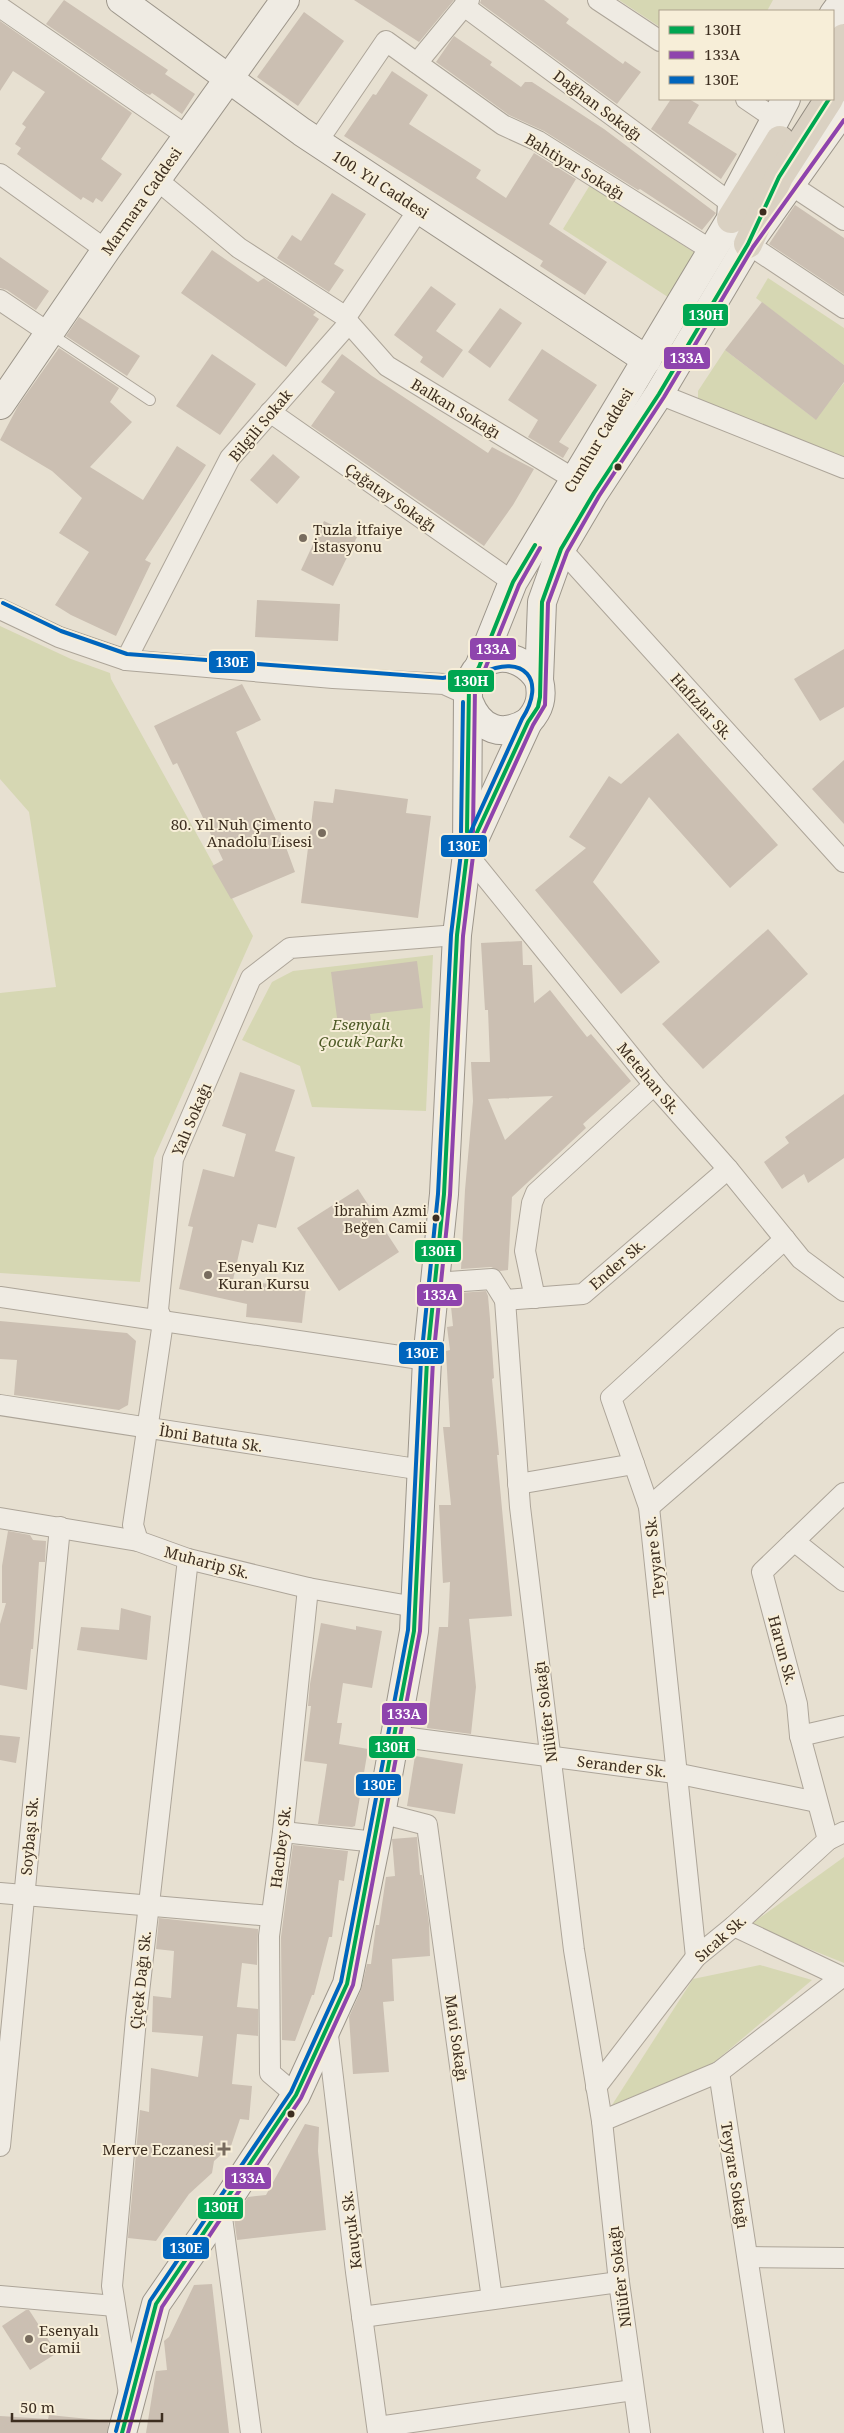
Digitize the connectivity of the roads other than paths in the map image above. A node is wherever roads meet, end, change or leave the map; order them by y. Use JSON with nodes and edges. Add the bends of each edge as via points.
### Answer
{"nodes":[{"id":1,"x":121,"y":0,"type":"edge"},
{"id":2,"x":285,"y":0,"type":"edge"},
{"id":3,"x":598,"y":0,"type":"edge"},
{"id":4,"x":467,"y":3,"type":"edge"},
{"id":5,"x":0,"y":7,"type":"edge"},
{"id":6,"x":844,"y":38,"type":"edge"},
{"id":7,"x":659,"y":40,"type":"edge"},
{"id":8,"x":834,"y":55,"type":"edge"},
{"id":9,"x":417,"y":63,"type":"junction"},
{"id":10,"x":844,"y":75,"type":"edge"},
{"id":11,"x":228,"y":78,"type":"junction"},
{"id":12,"x":834,"y":90,"type":"edge"},
{"id":13,"x":750,"y":100,"type":"edge"},
{"id":14,"x":805,"y":100,"type":"edge"},
{"id":15,"x":828,"y":100,"type":"edge"},
{"id":16,"x":780,"y":108,"type":"edge"},
{"id":17,"x":844,"y":109,"type":"edge"},
{"id":18,"x":187,"y":136,"type":"junction"},
{"id":19,"x":317,"y":142,"type":"junction"},
{"id":20,"x":0,"y":174,"type":"edge"},
{"id":21,"x":156,"y":179,"type":"junction"},
{"id":22,"x":791,"y":185,"type":"junction"},
{"id":23,"x":418,"y":210,"type":"junction"},
{"id":24,"x":732,"y":212,"type":"junction"},
{"id":25,"x":844,"y":220,"type":"edge"},
{"id":26,"x":748,"y":244,"type":"junction"},
{"id":27,"x":106,"y":250,"type":"junction"},
{"id":28,"x":711,"y":250,"type":"junction"},
{"id":29,"x":0,"y":300,"type":"edge"},
{"id":30,"x":844,"y":308,"type":"edge"},
{"id":31,"x":348,"y":320,"type":"junction"},
{"id":32,"x":49,"y":333,"type":"junction"},
{"id":33,"x":647,"y":360,"type":"junction"},
{"id":34,"x":659,"y":394,"type":"junction"},
{"id":35,"x":150,"y":400,"type":"dead end"},
{"id":36,"x":0,"y":405,"type":"edge"},
{"id":37,"x":270,"y":412,"type":"junction"},
{"id":38,"x":844,"y":468,"type":"edge"},
{"id":39,"x":574,"y":479,"type":"junction"},
{"id":40,"x":561,"y":550,"type":"junction"},
{"id":41,"x":513,"y":582,"type":"junction"},
{"id":42,"x":0,"y":609,"type":"edge"},
{"id":43,"x":126,"y":660,"type":"junction"},
{"id":44,"x":539,"y":680,"type":"junction"},
{"id":45,"x":472,"y":685,"type":"junction"},
{"id":46,"x":528,"y":722,"type":"junction"},
{"id":47,"x":467,"y":854,"type":"junction"},
{"id":48,"x":844,"y":862,"type":"edge"},
{"id":49,"x":457,"y":935,"type":"junction"},
{"id":50,"x":654,"y":1085,"type":"junction"},
{"id":51,"x":728,"y":1169,"type":"junction"},
{"id":52,"x":785,"y":1239,"type":"junction"},
{"id":53,"x":434,"y":1283,"type":"junction"},
{"id":54,"x":844,"y":1291,"type":"edge"},
{"id":55,"x":0,"y":1297,"type":"edge"},
{"id":56,"x":535,"y":1298,"type":"junction"},
{"id":57,"x":505,"y":1300,"type":"junction"},
{"id":58,"x":163,"y":1322,"type":"junction"},
{"id":59,"x":844,"y":1338,"type":"edge"},
{"id":60,"x":427,"y":1360,"type":"junction"},
{"id":61,"x":0,"y":1405,"type":"edge"},
{"id":62,"x":147,"y":1428,"type":"junction"},
{"id":63,"x":634,"y":1464,"type":"junction"},
{"id":64,"x":423,"y":1470,"type":"junction"},
{"id":65,"x":518,"y":1484,"type":"junction"},
{"id":66,"x":844,"y":1493,"type":"edge"},
{"id":67,"x":649,"y":1507,"type":"junction"},
{"id":68,"x":0,"y":1518,"type":"edge"},
{"id":69,"x":60,"y":1527,"type":"junction"},
{"id":70,"x":138,"y":1541,"type":"junction"},
{"id":71,"x":794,"y":1541,"type":"junction"},
{"id":72,"x":188,"y":1559,"type":"junction"},
{"id":73,"x":844,"y":1581,"type":"edge"},
{"id":74,"x":308,"y":1588,"type":"junction"},
{"id":75,"x":415,"y":1607,"type":"junction"},
{"id":76,"x":844,"y":1726,"type":"edge"},
{"id":77,"x":395,"y":1736,"type":"junction"},
{"id":78,"x":800,"y":1736,"type":"junction"},
{"id":79,"x":550,"y":1757,"type":"junction"},
{"id":80,"x":676,"y":1773,"type":"junction"},
{"id":81,"x":817,"y":1802,"type":"junction"},
{"id":82,"x":381,"y":1813,"type":"junction"},
{"id":83,"x":283,"y":1832,"type":"junction"},
{"id":84,"x":836,"y":1836,"type":"edge"},
{"id":85,"x":376,"y":1842,"type":"junction"},
{"id":86,"x":0,"y":1893,"type":"edge"},
{"id":87,"x":24,"y":1895,"type":"junction"},
{"id":88,"x":149,"y":1905,"type":"junction"},
{"id":89,"x":271,"y":1916,"type":"junction"},
{"id":90,"x":734,"y":1926,"type":"junction"},
{"id":91,"x":696,"y":1957,"type":"junction"},
{"id":92,"x":843,"y":1978,"type":"edge"},
{"id":93,"x":327,"y":2027,"type":"junction"},
{"id":94,"x":719,"y":2072,"type":"junction"},
{"id":95,"x":596,"y":2087,"type":"junction"},
{"id":96,"x":296,"y":2095,"type":"junction"},
{"id":97,"x":602,"y":2121,"type":"junction"},
{"id":98,"x":0,"y":2146,"type":"edge"},
{"id":99,"x":221,"y":2210,"type":"junction"},
{"id":100,"x":748,"y":2257,"type":"junction"},
{"id":101,"x":844,"y":2258,"type":"edge"},
{"id":102,"x":619,"y":2282,"type":"junction"},
{"id":103,"x":0,"y":2296,"type":"edge"},
{"id":104,"x":492,"y":2299,"type":"junction"},
{"id":105,"x":115,"y":2306,"type":"junction"},
{"id":106,"x":362,"y":2317,"type":"junction"},
{"id":107,"x":633,"y":2390,"type":"junction"},
{"id":108,"x":130,"y":2402,"type":"junction"},
{"id":109,"x":378,"y":2430,"type":"edge"},
{"id":110,"x":122,"y":2433,"type":"edge"},
{"id":111,"x":251,"y":2433,"type":"edge"},
{"id":112,"x":640,"y":2433,"type":"edge"},
{"id":113,"x":774,"y":2433,"type":"edge"}],
"edges":[{"from":1,"to":11,"type":"main road","name":"100. Yıl Caddesi"},
{"from":2,"to":11,"type":"main road","name":"Marmara Caddesi"},
{"from":3,"to":7,"type":"street"},
{"from":4,"to":9,"type":"street"},
{"from":4,"to":24,"type":"street","name":"Dağhan Sokağı"},
{"from":5,"to":18,"type":"street"},
{"from":6,"to":8,"type":"highway"},
{"from":9,"to":19,"type":"street","name":"Bahtiyar Sokağı","via":[[386,41]]},
{"from":9,"to":28,"type":"street","name":"Bahtiyar Sokağı","via":[[503,126],[538,141]]},
{"from":10,"to":12,"type":"highway"},
{"from":11,"to":18,"type":"main road","name":"Marmara Caddesi"},
{"from":11,"to":19,"type":"main road","name":"100. Yıl Caddesi"},
{"from":13,"to":16,"type":"street"},
{"from":14,"to":24,"type":"highway"},
{"from":15,"to":26,"type":"highway","via":[[779,177]]},
{"from":16,"to":24,"type":"main road","name":"Cumhur Caddesi"},
{"from":17,"to":22,"type":"main road"},
{"from":18,"to":21,"type":"main road","name":"Marmara Caddesi"},
{"from":19,"to":23,"type":"main road","name":"100. Yıl Caddesi"},
{"from":20,"to":27,"type":"street"},
{"from":21,"to":27,"type":"main road","name":"Marmara Caddesi"},
{"from":21,"to":31,"type":"street","name":"Balkan Sokağı","via":[[239,248]]},
{"from":22,"to":25,"type":"street"},
{"from":22,"to":26,"type":"main road"},
{"from":23,"to":31,"type":"street","name":"Bilgili Sokak"},
{"from":23,"to":33,"type":"main road","name":"100. Yıl Caddesi"},
{"from":24,"to":28,"type":"main road","name":"Cumhur Caddesi"},
{"from":26,"to":30,"type":"street"},
{"from":26,"to":34,"type":"main road"},
{"from":27,"to":32,"type":"main road","name":"Marmara Caddesi"},
{"from":28,"to":33,"type":"main road","name":"Cumhur Caddesi"},
{"from":29,"to":32,"type":"street"},
{"from":31,"to":37,"type":"street","name":"Bilgili Sokak"},
{"from":31,"to":39,"type":"street","name":"Balkan Sokağı","via":[[387,366]]},
{"from":32,"to":35,"type":"lane"},
{"from":32,"to":36,"type":"main road","name":"Marmara Caddesi"},
{"from":33,"to":39,"type":"main road","name":"Cumhur Caddesi"},
{"from":34,"to":38,"type":"street"},
{"from":34,"to":40,"type":"main road"},
{"from":37,"to":41,"type":"street","name":"Çağatay Sokağı"},
{"from":37,"to":43,"type":"street","name":"Bilgili Sokak","via":[[230,458]]},
{"from":39,"to":41,"type":"main road","name":"Cumhur Caddesi"},
{"from":40,"to":44,"type":"main road","via":[[542,602]]},
{"from":40,"to":48,"type":"street","name":"Hafızlar Sk."},
{"from":41,"to":45,"type":"main road","name":"Cumhur Caddesi"},
{"from":42,"to":43,"type":"street","via":[[59,637]]},
{"from":43,"to":45,"type":"street","via":[[333,678]]},
{"from":44,"to":45,"type":"main road","via":[[523,662],[512,658],[494,659]]},
{"from":44,"to":46,"type":"main road","via":[[540,703]]},
{"from":45,"to":46,"type":"main road","via":[[478,718],[493,729],[517,728]]},
{"from":45,"to":47,"type":"main road"},
{"from":46,"to":47,"type":"main road"},
{"from":47,"to":49,"type":"main road"},
{"from":47,"to":50,"type":"street","name":"Metehan Sk."},
{"from":49,"to":53,"type":"main road","via":[[444,1194]]},
{"from":49,"to":58,"type":"street","name":"Yalı Sokağı","via":[[290,948],[251,978],[173,1159],[158,1310]]},
{"from":50,"to":51,"type":"street","name":"Metehan Sk."},
{"from":50,"to":56,"type":"street","via":[[536,1193],[524,1250]]},
{"from":51,"to":52,"type":"street","name":"Metehan Sk."},
{"from":51,"to":56,"type":"street","name":"Ender Sk.","via":[[583,1294]]},
{"from":52,"to":54,"type":"street","name":"Metehan Sk.","via":[[802,1259]]},
{"from":52,"to":63,"type":"street","name":"Teyyare Sk.","via":[[611,1398]]},
{"from":53,"to":57,"type":"street","via":[[492,1279]]},
{"from":53,"to":60,"type":"main road"},
{"from":55,"to":58,"type":"street"},
{"from":56,"to":57,"type":"street","name":"Ender Sk."},
{"from":57,"to":65,"type":"street","name":"Nilüfer Sokağı"},
{"from":58,"to":60,"type":"street"},
{"from":58,"to":62,"type":"street","name":"Yalı Sokağı"},
{"from":59,"to":67,"type":"street"},
{"from":60,"to":64,"type":"main road"},
{"from":61,"to":62,"type":"street","name":"İbni Batuta Sk."},
{"from":62,"to":64,"type":"street","name":"İbni Batuta Sk."},
{"from":62,"to":70,"type":"street","name":"Yalı Sokağı","via":[[133,1525]]},
{"from":63,"to":65,"type":"street"},
{"from":63,"to":67,"type":"street","name":"Teyyare Sk."},
{"from":64,"to":75,"type":"main road"},
{"from":65,"to":79,"type":"street","name":"Nilüfer Sokağı"},
{"from":66,"to":71,"type":"street","name":"Harun Sk."},
{"from":67,"to":80,"type":"street","name":"Teyyare Sk."},
{"from":68,"to":69,"type":"street","name":"Muharip Sk."},
{"from":69,"to":70,"type":"street","name":"Muharip Sk."},
{"from":69,"to":87,"type":"street","name":"Soybaşı Sk."},
{"from":70,"to":72,"type":"street","name":"Muharip Sk."},
{"from":71,"to":73,"type":"street"},
{"from":71,"to":78,"type":"street","name":"Harun Sk.","via":[[762,1572],[797,1704]]},
{"from":72,"to":74,"type":"street","name":"Muharip Sk."},
{"from":72,"to":88,"type":"street","name":"Çiçek Dağı Sk."},
{"from":74,"to":75,"type":"street","name":"Muharip Sk."},
{"from":74,"to":83,"type":"street","name":"Hacıbey Sk."},
{"from":75,"to":77,"type":"main road","via":[[414,1631]]},
{"from":76,"to":78,"type":"street"},
{"from":77,"to":79,"type":"street","name":"Serander Sk."},
{"from":77,"to":82,"type":"main road"},
{"from":78,"to":81,"type":"street","name":"Harun Sk."},
{"from":79,"to":80,"type":"street","name":"Serander Sk."},
{"from":79,"to":95,"type":"street","name":"Nilüfer Sokağı","via":[[574,1950]]},
{"from":80,"to":81,"type":"street","name":"Serander Sk."},
{"from":80,"to":91,"type":"street","name":"Teyyare Sk."},
{"from":81,"to":84,"type":"street","name":"Harun Sk."},
{"from":82,"to":85,"type":"main road"},
{"from":82,"to":104,"type":"street","name":"Mavi Sokağı","via":[[427,1825]]},
{"from":83,"to":85,"type":"street"},
{"from":83,"to":89,"type":"street","name":"Hacıbey Sk."},
{"from":84,"to":90,"type":"street","name":"Sıcak Sk."},
{"from":85,"to":93,"type":"main road","via":[[347,1984]]},
{"from":86,"to":87,"type":"street"},
{"from":87,"to":88,"type":"street"},
{"from":87,"to":98,"type":"street","name":"Soybaşı Sk."},
{"from":88,"to":89,"type":"street"},
{"from":88,"to":105,"type":"street","name":"Çiçek Dağı Sk.","via":[[112,2286]]},
{"from":89,"to":96,"type":"street","name":"Hacıbey Sk.","via":[[270,2073]]},
{"from":90,"to":91,"type":"street","name":"Sıcak Sk."},
{"from":90,"to":92,"type":"street"},
{"from":91,"to":95,"type":"street","name":"Sıcak Sk."},
{"from":92,"to":94,"type":"street"},
{"from":93,"to":96,"type":"main road"},
{"from":93,"to":106,"type":"street","name":"Kauçuk Sk."},
{"from":94,"to":97,"type":"street"},
{"from":94,"to":100,"type":"street","name":"Teyyare Sokağı"},
{"from":95,"to":97,"type":"street","name":"Nilüfer Sokağı"},
{"from":96,"to":99,"type":"main road"},
{"from":97,"to":102,"type":"street","name":"Nilüfer Sokağı"},
{"from":99,"to":108,"type":"main road","via":[[156,2304]]},
{"from":99,"to":111,"type":"street"},
{"from":100,"to":101,"type":"street"},
{"from":100,"to":113,"type":"street","name":"Teyyare Sokağı"},
{"from":102,"to":104,"type":"street"},
{"from":102,"to":107,"type":"street","name":"Nilüfer Sokağı"},
{"from":103,"to":105,"type":"street"},
{"from":104,"to":106,"type":"street"},
{"from":105,"to":108,"type":"street","name":"Çiçek Dağı Sk."},
{"from":106,"to":109,"type":"street","name":"Kauçuk Sk."},
{"from":107,"to":109,"type":"street"},
{"from":107,"to":112,"type":"street","name":"Nilüfer Sokağı"},
{"from":108,"to":110,"type":"main road"}]}
